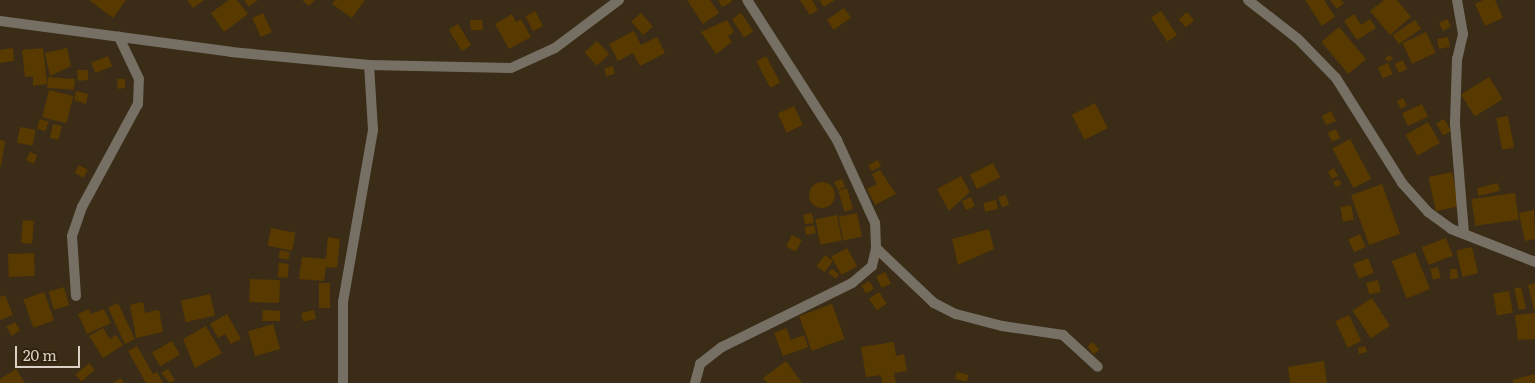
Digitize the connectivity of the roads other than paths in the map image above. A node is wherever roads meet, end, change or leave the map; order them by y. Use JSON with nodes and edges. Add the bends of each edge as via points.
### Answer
{"nodes":[{"id":1,"x":619,"y":0,"type":"edge"},
{"id":2,"x":747,"y":0,"type":"edge"},
{"id":3,"x":1248,"y":0,"type":"edge"},
{"id":4,"x":1457,"y":0,"type":"edge"},
{"id":5,"x":0,"y":20,"type":"edge"},
{"id":6,"x":120,"y":37,"type":"junction"},
{"id":7,"x":369,"y":65,"type":"junction"},
{"id":8,"x":1464,"y":234,"type":"junction"},
{"id":9,"x":876,"y":248,"type":"junction"},
{"id":10,"x":1535,"y":262,"type":"edge"},
{"id":11,"x":76,"y":296,"type":"dead end"},
{"id":12,"x":1098,"y":366,"type":"dead end"},
{"id":13,"x":343,"y":383,"type":"edge"},
{"id":14,"x":695,"y":383,"type":"edge"}],
"edges":[{"from":1,"to":7,"type":"street","via":[[555,48],[511,68]]},
{"from":2,"to":9,"type":"street","via":[[837,140],[875,224]]},
{"from":3,"to":8,"type":"street","via":[[1298,40],[1336,78],[1402,183],[1428,212]]},
{"from":4,"to":8,"type":"street","via":[[1463,34],[1457,59],[1455,124]]},
{"from":5,"to":6,"type":"street"},
{"from":6,"to":7,"type":"street"},
{"from":6,"to":11,"type":"street","via":[[139,79],[138,104],[82,207],[72,236]]},
{"from":7,"to":13,"type":"street","via":[[373,130],[343,302]]},
{"from":8,"to":10,"type":"street"},
{"from":9,"to":12,"type":"street","via":[[934,303],[956,314],[1002,326],[1063,335]]},
{"from":9,"to":14,"type":"street","via":[[872,266],[852,283],[722,347],[700,364]]}]}
